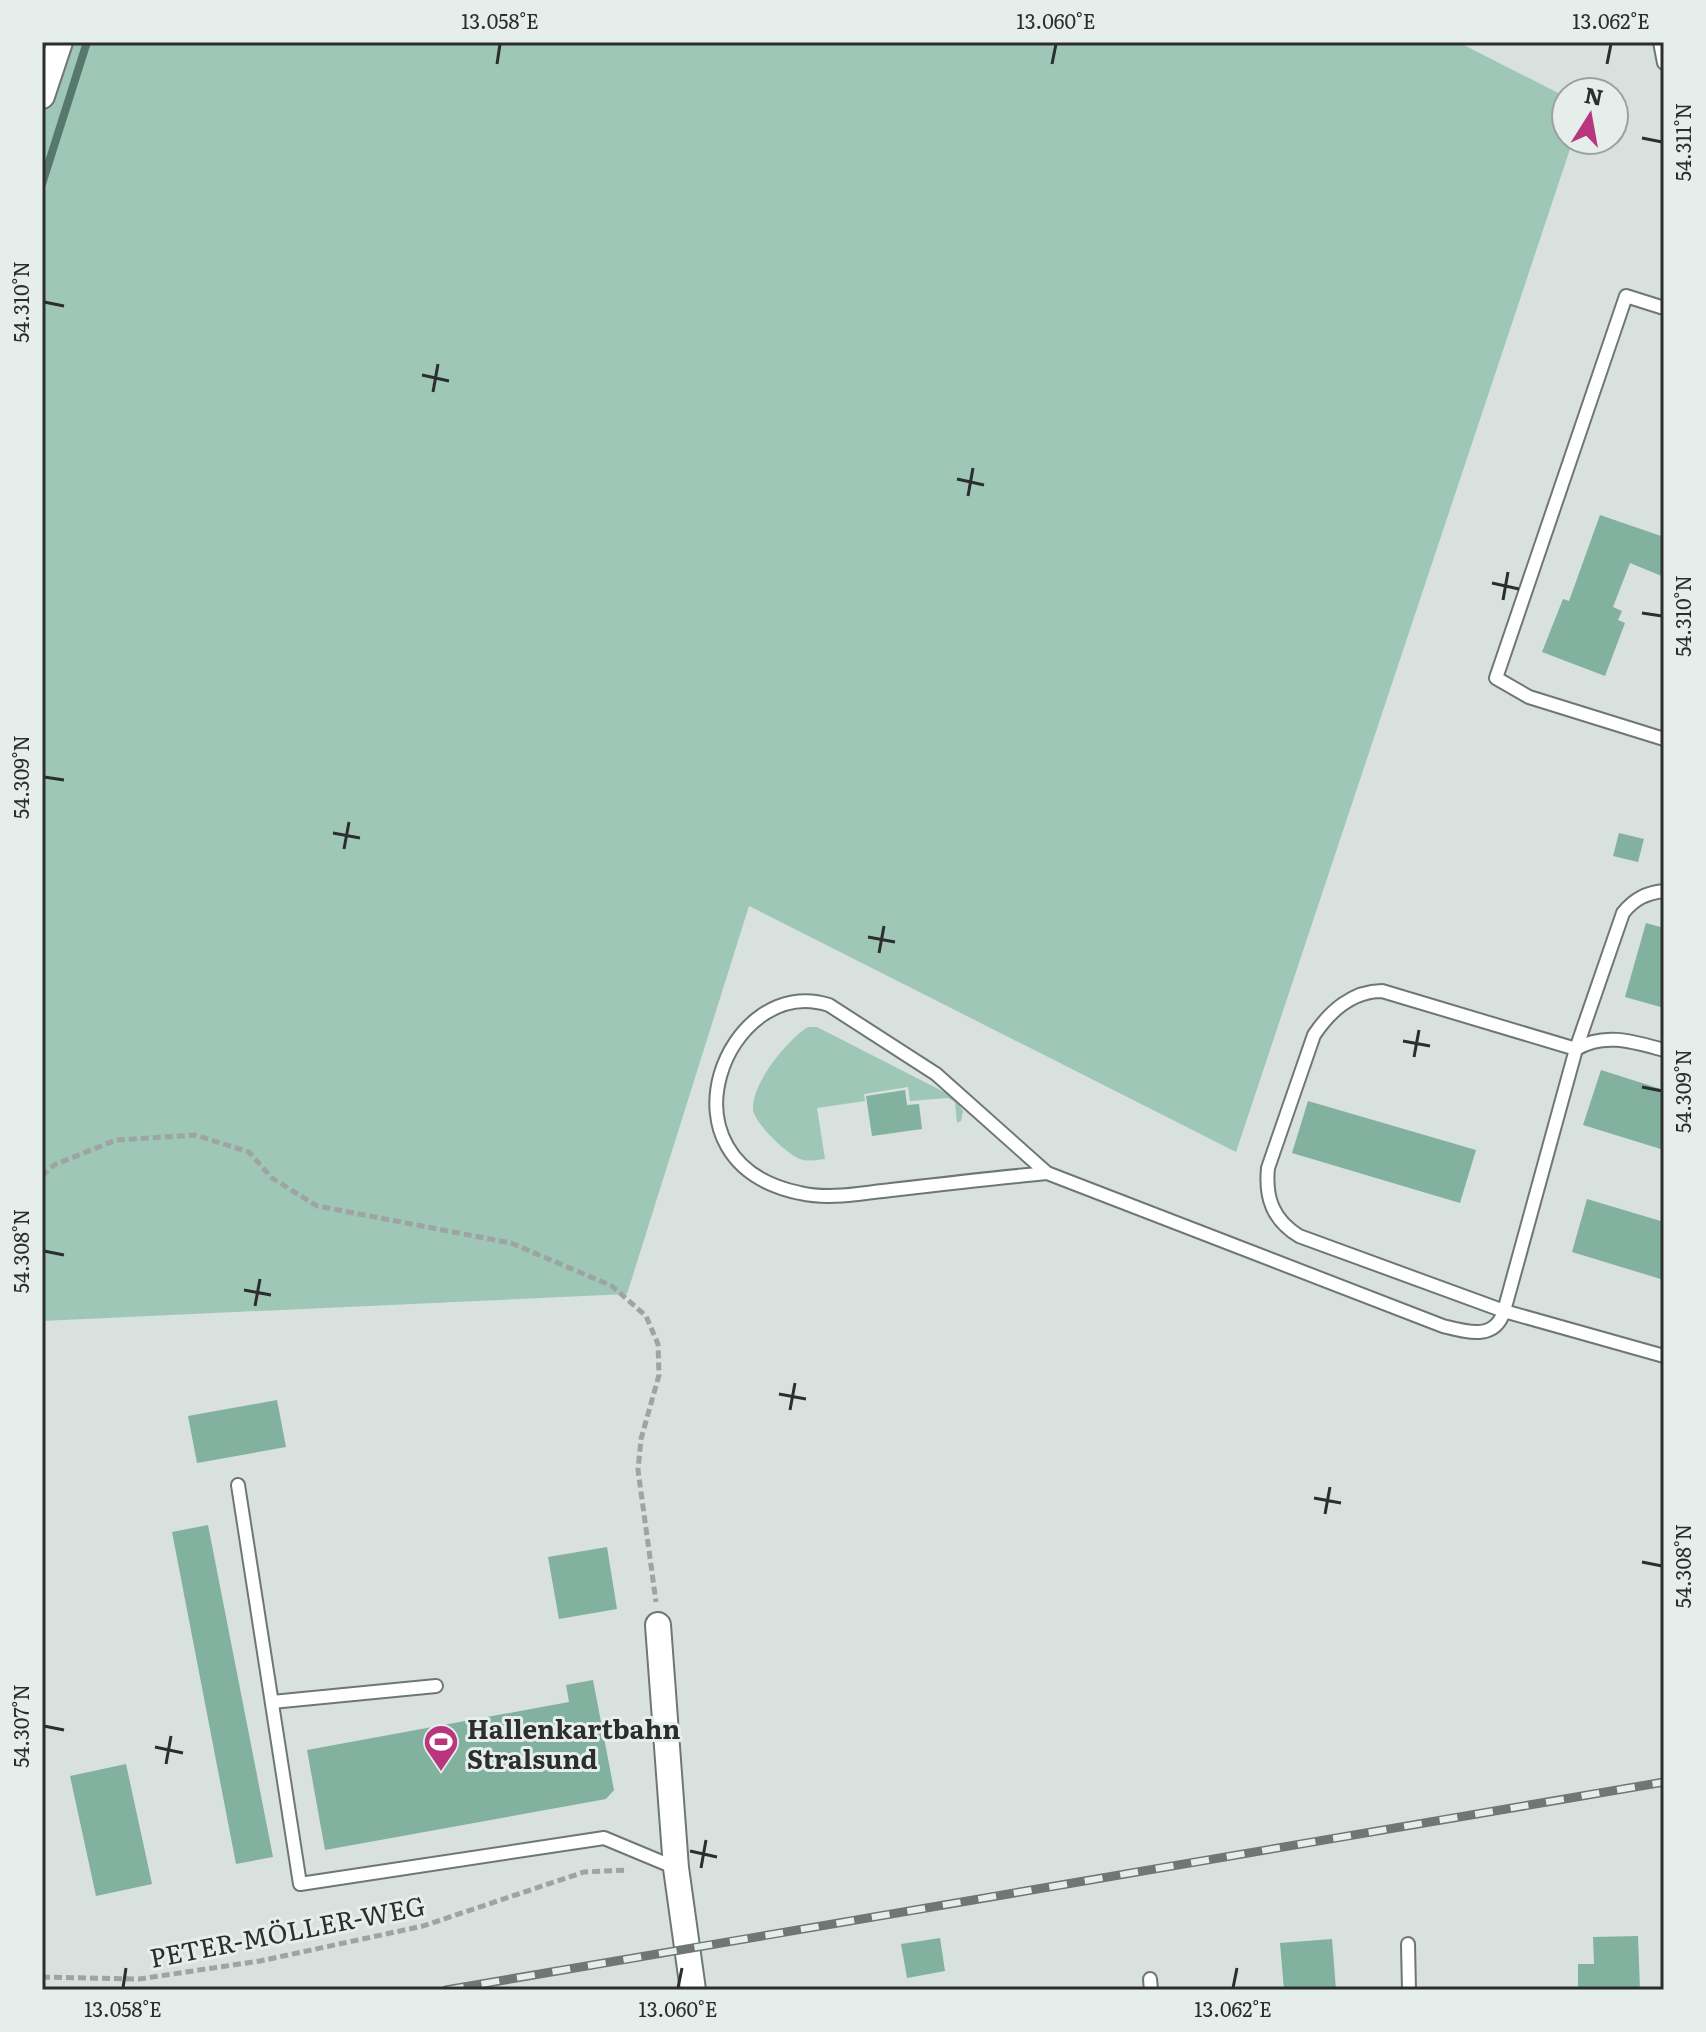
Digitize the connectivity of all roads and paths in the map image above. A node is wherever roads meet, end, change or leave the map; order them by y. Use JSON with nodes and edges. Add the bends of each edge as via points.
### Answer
{"nodes":[{"id":1,"x":60,"y":42,"type":"edge"},
{"id":2,"x":1660,"y":42,"type":"edge"},
{"id":3,"x":1664,"y":63,"type":"edge"},
{"id":4,"x":42,"y":96,"type":"edge"},
{"id":5,"x":1664,"y":308,"type":"edge"},
{"id":6,"x":1664,"y":739,"type":"edge"},
{"id":7,"x":1664,"y":891,"type":"edge"},
{"id":8,"x":1576,"y":1049,"type":"junction"},
{"id":9,"x":1664,"y":1050,"type":"edge"},
{"id":10,"x":1047,"y":1173,"type":"junction"},
{"id":11,"x":42,"y":1176,"type":"edge"},
{"id":12,"x":1504,"y":1311,"type":"junction"},
{"id":13,"x":1664,"y":1356,"type":"edge"},
{"id":14,"x":238,"y":1485,"type":"dead end"},
{"id":15,"x":658,"y":1625,"type":"joint"},
{"id":16,"x":436,"y":1686,"type":"dead end"},
{"id":17,"x":272,"y":1702,"type":"junction"},
{"id":18,"x":676,"y":1868,"type":"junction"},
{"id":19,"x":630,"y":1870,"type":"dead end"},
{"id":20,"x":1408,"y":1944,"type":"dead end"},
{"id":21,"x":42,"y":1977,"type":"edge"},
{"id":22,"x":693,"y":1990,"type":"edge"},
{"id":23,"x":1409,"y":1990,"type":"edge"}],
"edges":[{"from":1,"to":4,"type":"street"},
{"from":2,"to":3,"type":"lane"},
{"from":5,"to":6,"type":"lane","via":[[1626,296],[1496,678],[1529,697]]},
{"from":7,"to":8,"type":"lane","via":[[1632,901],[1623,913]]},
{"from":8,"to":9,"type":"lane","via":[[1614,1039]]},
{"from":8,"to":12,"type":"lane"},
{"from":8,"to":12,"type":"lane","via":[[1382,991],[1363,992],[1329,1015],[1314,1035],[1272,1153],[1269,1200],[1287,1228]]},
{"from":10,"to":10,"type":"lane","via":[[936,1074],[818,1001],[779,1004],[757,1018],[733,1047],[717,1087],[717,1123],[733,1155],[763,1181],[791,1191],[828,1196]]},
{"from":10,"to":12,"type":"lane","via":[[1443,1326],[1488,1332]]},
{"from":11,"to":15,"type":"path","via":[[54,1165],[116,1140],[195,1135],[249,1152],[272,1178],[317,1206],[511,1243],[612,1286],[646,1316],[658,1344],[659,1375],[638,1470]]},
{"from":12,"to":13,"type":"lane"},
{"from":14,"to":17,"type":"lane"},
{"from":15,"to":18,"type":"street"},
{"from":16,"to":17,"type":"lane"},
{"from":17,"to":18,"type":"lane","via":[[300,1884],[604,1838]]},
{"from":18,"to":22,"type":"street"},
{"from":19,"to":21,"type":"path","name":"PETER-MÖLLER-WEG","via":[[584,1872],[423,1926],[260,1961],[139,1979]]},
{"from":20,"to":23,"type":"lane"}]}
